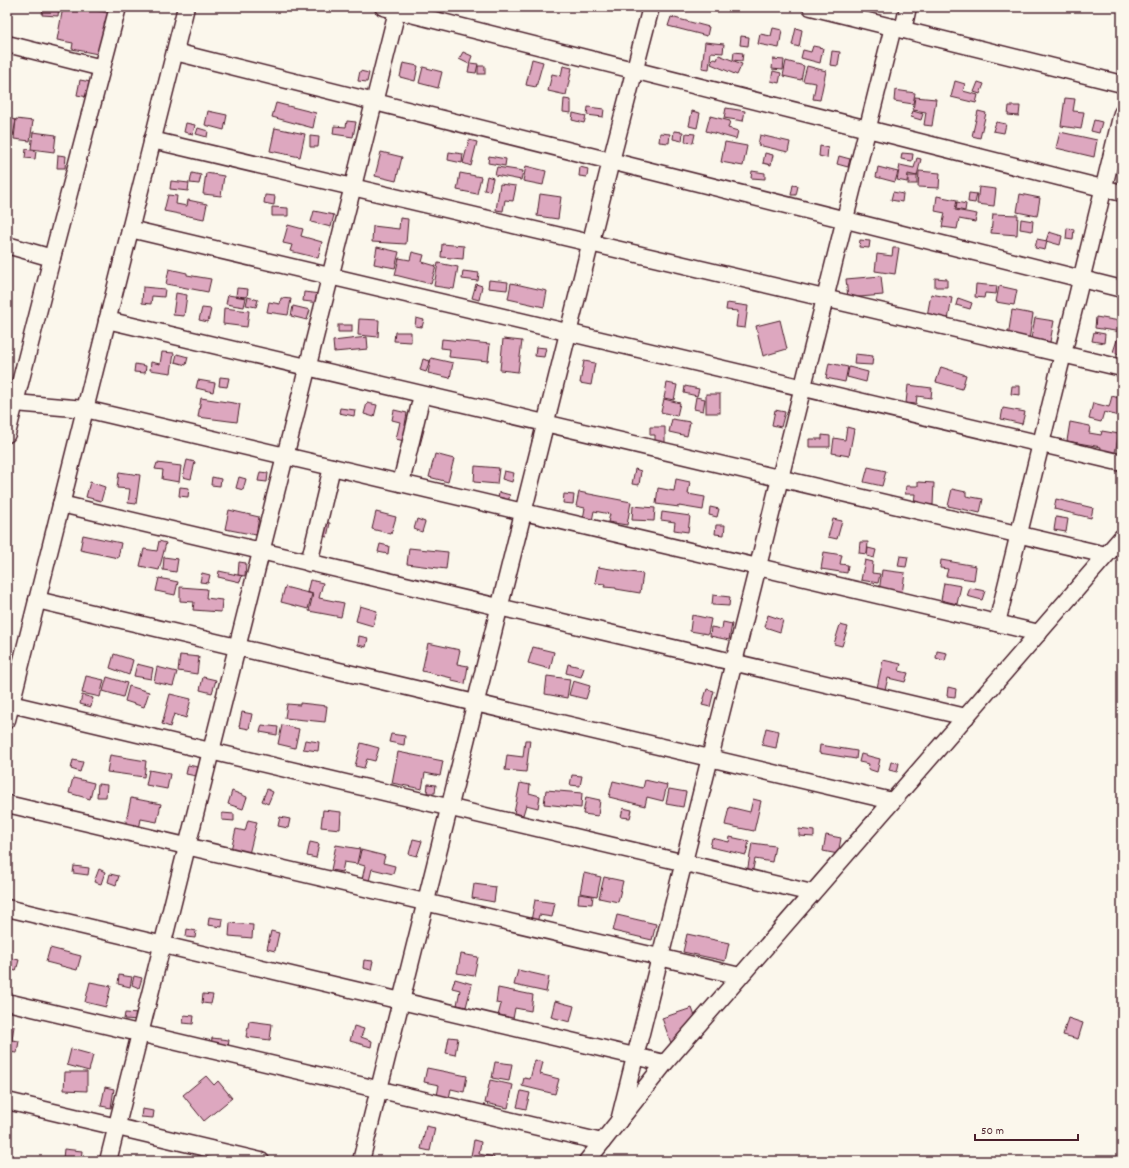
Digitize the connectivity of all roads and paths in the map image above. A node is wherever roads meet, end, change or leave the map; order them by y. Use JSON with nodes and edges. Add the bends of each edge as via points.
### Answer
{"nodes":[{"id":1,"x":118,"y":7,"type":"edge"},
{"id":2,"x":186,"y":7,"type":"edge"},
{"id":3,"x":651,"y":7,"type":"edge"},
{"id":4,"x":811,"y":7,"type":"edge"},
{"id":5,"x":908,"y":7,"type":"edge"},
{"id":6,"x":392,"y":8,"type":"edge"},
{"id":7,"x":898,"y":29,"type":"junction"},
{"id":8,"x":7,"y":44,"type":"edge"},
{"id":9,"x":175,"y":52,"type":"junction"},
{"id":10,"x":102,"y":68,"type":"junction"},
{"id":11,"x":634,"y":70,"type":"junction"},
{"id":12,"x":1122,"y":84,"type":"edge"},
{"id":13,"x":374,"y":102,"type":"junction"},
{"id":14,"x":1122,"y":113,"type":"edge"},
{"id":15,"x":868,"y":129,"type":"junction"},
{"id":16,"x":152,"y":140,"type":"junction"},
{"id":17,"x":611,"y":161,"type":"junction"},
{"id":18,"x":352,"y":187,"type":"junction"},
{"id":19,"x":1104,"y":188,"type":"junction"},
{"id":20,"x":1122,"y":193,"type":"edge"},
{"id":21,"x":845,"y":220,"type":"junction"},
{"id":22,"x":130,"y":230,"type":"junction"},
{"id":23,"x":591,"y":243,"type":"junction"},
{"id":24,"x":7,"y":246,"type":"edge"},
{"id":25,"x":52,"y":258,"type":"junction"},
{"id":26,"x":330,"y":277,"type":"junction"},
{"id":27,"x":1081,"y":279,"type":"junction"},
{"id":28,"x":1122,"y":289,"type":"edge"},
{"id":29,"x":825,"y":298,"type":"junction"},
{"id":30,"x":107,"y":320,"type":"junction"},
{"id":31,"x":568,"y":333,"type":"junction"},
{"id":32,"x":1063,"y":354,"type":"junction"},
{"id":33,"x":307,"y":368,"type":"junction"},
{"id":34,"x":1122,"y":368,"type":"edge"},
{"id":35,"x":803,"y":388,"type":"junction"},
{"id":36,"x":422,"y":394,"type":"junction"},
{"id":37,"x":85,"y":409,"type":"junction"},
{"id":38,"x":11,"y":412,"type":"edge"},
{"id":39,"x":546,"y":424,"type":"junction"},
{"id":40,"x":7,"y":434,"type":"edge"},
{"id":41,"x":1041,"y":444,"type":"junction"},
{"id":42,"x":285,"y":456,"type":"junction"},
{"id":43,"x":1122,"y":463,"type":"edge"},
{"id":44,"x":332,"y":467,"type":"junction"},
{"id":45,"x":780,"y":479,"type":"junction"},
{"id":46,"x":401,"y":483,"type":"junction"},
{"id":47,"x":61,"y":504,"type":"junction"},
{"id":48,"x":523,"y":512,"type":"junction"},
{"id":49,"x":1018,"y":535,"type":"junction"},
{"id":50,"x":1122,"y":537,"type":"edge"},
{"id":51,"x":261,"y":552,"type":"junction"},
{"id":52,"x":1106,"y":555,"type":"junction"},
{"id":53,"x":309,"y":563,"type":"junction"},
{"id":54,"x":758,"y":567,"type":"junction"},
{"id":55,"x":37,"y":600,"type":"junction"},
{"id":56,"x":499,"y":608,"type":"junction"},
{"id":57,"x":997,"y":623,"type":"junction"},
{"id":58,"x":1039,"y":633,"type":"junction"},
{"id":59,"x":237,"y":647,"type":"junction"},
{"id":60,"x":734,"y":662,"type":"junction"},
{"id":61,"x":475,"y":703,"type":"junction"},
{"id":62,"x":11,"y":704,"type":"junction"},
{"id":63,"x":966,"y":717,"type":"junction"},
{"id":64,"x":7,"y":720,"type":"edge"},
{"id":65,"x":211,"y":752,"type":"junction"},
{"id":66,"x":710,"y":758,"type":"junction"},
{"id":67,"x":892,"y":801,"type":"junction"},
{"id":68,"x":7,"y":804,"type":"edge"},
{"id":69,"x":449,"y":808,"type":"junction"},
{"id":70,"x":187,"y":847,"type":"junction"},
{"id":71,"x":684,"y":863,"type":"junction"},
{"id":72,"x":812,"y":893,"type":"junction"},
{"id":73,"x":425,"y":903,"type":"junction"},
{"id":74,"x":7,"y":908,"type":"edge"},
{"id":75,"x":162,"y":945,"type":"junction"},
{"id":76,"x":660,"y":958,"type":"junction"},
{"id":77,"x":740,"y":976,"type":"junction"},
{"id":78,"x":400,"y":1001,"type":"junction"},
{"id":79,"x":7,"y":1002,"type":"edge"},
{"id":80,"x":140,"y":1034,"type":"junction"},
{"id":81,"x":635,"y":1056,"type":"junction"},
{"id":82,"x":664,"y":1063,"type":"junction"},
{"id":83,"x":378,"y":1090,"type":"junction"},
{"id":84,"x":7,"y":1101,"type":"edge"},
{"id":85,"x":619,"y":1121,"type":"junction"},
{"id":86,"x":117,"y":1127,"type":"junction"},
{"id":87,"x":602,"y":1142,"type":"junction"},
{"id":88,"x":108,"y":1161,"type":"edge"},
{"id":89,"x":261,"y":1161,"type":"edge"},
{"id":90,"x":361,"y":1161,"type":"edge"},
{"id":91,"x":587,"y":1161,"type":"edge"}],
"edges":[{"from":1,"to":10,"type":"street"},
{"from":2,"to":9,"type":"street"},
{"from":3,"to":11,"type":"street"},
{"from":4,"to":7,"type":"street"},
{"from":5,"to":7,"type":"street"},
{"from":6,"to":11,"type":"street"},
{"from":6,"to":13,"type":"street"},
{"from":7,"to":12,"type":"street"},
{"from":7,"to":15,"type":"street"},
{"from":8,"to":10,"type":"street"},
{"from":9,"to":13,"type":"street"},
{"from":9,"to":16,"type":"street"},
{"from":10,"to":25,"type":"street"},
{"from":11,"to":15,"type":"street"},
{"from":11,"to":17,"type":"street"},
{"from":13,"to":17,"type":"street"},
{"from":13,"to":18,"type":"street"},
{"from":14,"to":19,"type":"street"},
{"from":15,"to":19,"type":"street"},
{"from":15,"to":21,"type":"street"},
{"from":16,"to":18,"type":"street"},
{"from":16,"to":22,"type":"street"},
{"from":17,"to":21,"type":"street"},
{"from":17,"to":23,"type":"street"},
{"from":18,"to":23,"type":"street"},
{"from":18,"to":26,"type":"street"},
{"from":19,"to":20,"type":"street"},
{"from":19,"to":27,"type":"street"},
{"from":21,"to":27,"type":"street"},
{"from":21,"to":29,"type":"street"},
{"from":22,"to":26,"type":"street"},
{"from":22,"to":30,"type":"street"},
{"from":23,"to":29,"type":"street"},
{"from":23,"to":31,"type":"street"},
{"from":24,"to":25,"type":"street"},
{"from":25,"to":38,"type":"street"},
{"from":26,"to":31,"type":"street"},
{"from":26,"to":33,"type":"street"},
{"from":27,"to":28,"type":"street"},
{"from":27,"to":32,"type":"street"},
{"from":29,"to":32,"type":"street"},
{"from":29,"to":35,"type":"street"},
{"from":30,"to":33,"type":"street"},
{"from":30,"to":37,"type":"street"},
{"from":31,"to":35,"type":"street"},
{"from":31,"to":39,"type":"street"},
{"from":32,"to":34,"type":"street"},
{"from":32,"to":41,"type":"street"},
{"from":33,"to":36,"type":"street"},
{"from":33,"to":42,"type":"street"},
{"from":35,"to":41,"type":"street"},
{"from":35,"to":45,"type":"street"},
{"from":36,"to":39,"type":"street"},
{"from":36,"to":46,"type":"street"},
{"from":37,"to":38,"type":"street"},
{"from":37,"to":42,"type":"street"},
{"from":37,"to":47,"type":"street"},
{"from":38,"to":40,"type":"street"},
{"from":39,"to":45,"type":"street"},
{"from":39,"to":48,"type":"street"},
{"from":41,"to":43,"type":"street"},
{"from":41,"to":49,"type":"street"},
{"from":42,"to":44,"type":"street"},
{"from":42,"to":51,"type":"street"},
{"from":44,"to":46,"type":"street"},
{"from":44,"to":53,"type":"street"},
{"from":45,"to":49,"type":"street"},
{"from":45,"to":54,"type":"street"},
{"from":46,"to":48,"type":"street"},
{"from":47,"to":51,"type":"street"},
{"from":47,"to":55,"type":"street"},
{"from":48,"to":54,"type":"street"},
{"from":48,"to":56,"type":"street"},
{"from":49,"to":52,"type":"street"},
{"from":49,"to":57,"type":"street"},
{"from":50,"to":52,"type":"street"},
{"from":51,"to":53,"type":"street"},
{"from":51,"to":59,"type":"street"},
{"from":52,"to":58,"type":"street"},
{"from":53,"to":56,"type":"street"},
{"from":54,"to":57,"type":"street"},
{"from":54,"to":60,"type":"street"},
{"from":55,"to":59,"type":"street"},
{"from":55,"to":62,"type":"street"},
{"from":56,"to":60,"type":"street"},
{"from":56,"to":61,"type":"street"},
{"from":57,"to":58,"type":"street"},
{"from":58,"to":63,"type":"street"},
{"from":59,"to":61,"type":"street"},
{"from":59,"to":65,"type":"street"},
{"from":60,"to":63,"type":"street"},
{"from":60,"to":66,"type":"street"},
{"from":61,"to":66,"type":"street"},
{"from":61,"to":69,"type":"street"},
{"from":62,"to":64,"type":"street"},
{"from":62,"to":65,"type":"street"},
{"from":63,"to":67,"type":"street"},
{"from":65,"to":69,"type":"street"},
{"from":65,"to":70,"type":"street"},
{"from":66,"to":67,"type":"street"},
{"from":66,"to":71,"type":"street"},
{"from":67,"to":72,"type":"street"},
{"from":68,"to":70,"type":"street"},
{"from":69,"to":71,"type":"street"},
{"from":69,"to":73,"type":"street"},
{"from":70,"to":73,"type":"street"},
{"from":70,"to":75,"type":"street"},
{"from":71,"to":72,"type":"street"},
{"from":71,"to":76,"type":"street"},
{"from":72,"to":77,"type":"street"},
{"from":73,"to":76,"type":"street"},
{"from":73,"to":78,"type":"street"},
{"from":74,"to":75,"type":"street"},
{"from":75,"to":78,"type":"street"},
{"from":75,"to":80,"type":"street"},
{"from":76,"to":77,"type":"street"},
{"from":76,"to":81,"type":"street"},
{"from":77,"to":82,"type":"street"},
{"from":78,"to":81,"type":"street"},
{"from":78,"to":83,"type":"street"},
{"from":79,"to":80,"type":"street"},
{"from":80,"to":83,"type":"street"},
{"from":80,"to":86,"type":"street"},
{"from":81,"to":82,"type":"street"},
{"from":81,"to":85,"type":"street"},
{"from":82,"to":85,"type":"street"},
{"from":83,"to":87,"type":"street"},
{"from":83,"to":90,"type":"street"},
{"from":84,"to":86,"type":"street"},
{"from":85,"to":87,"type":"street"},
{"from":86,"to":88,"type":"street"},
{"from":86,"to":89,"type":"street"},
{"from":87,"to":91,"type":"street"}]}
